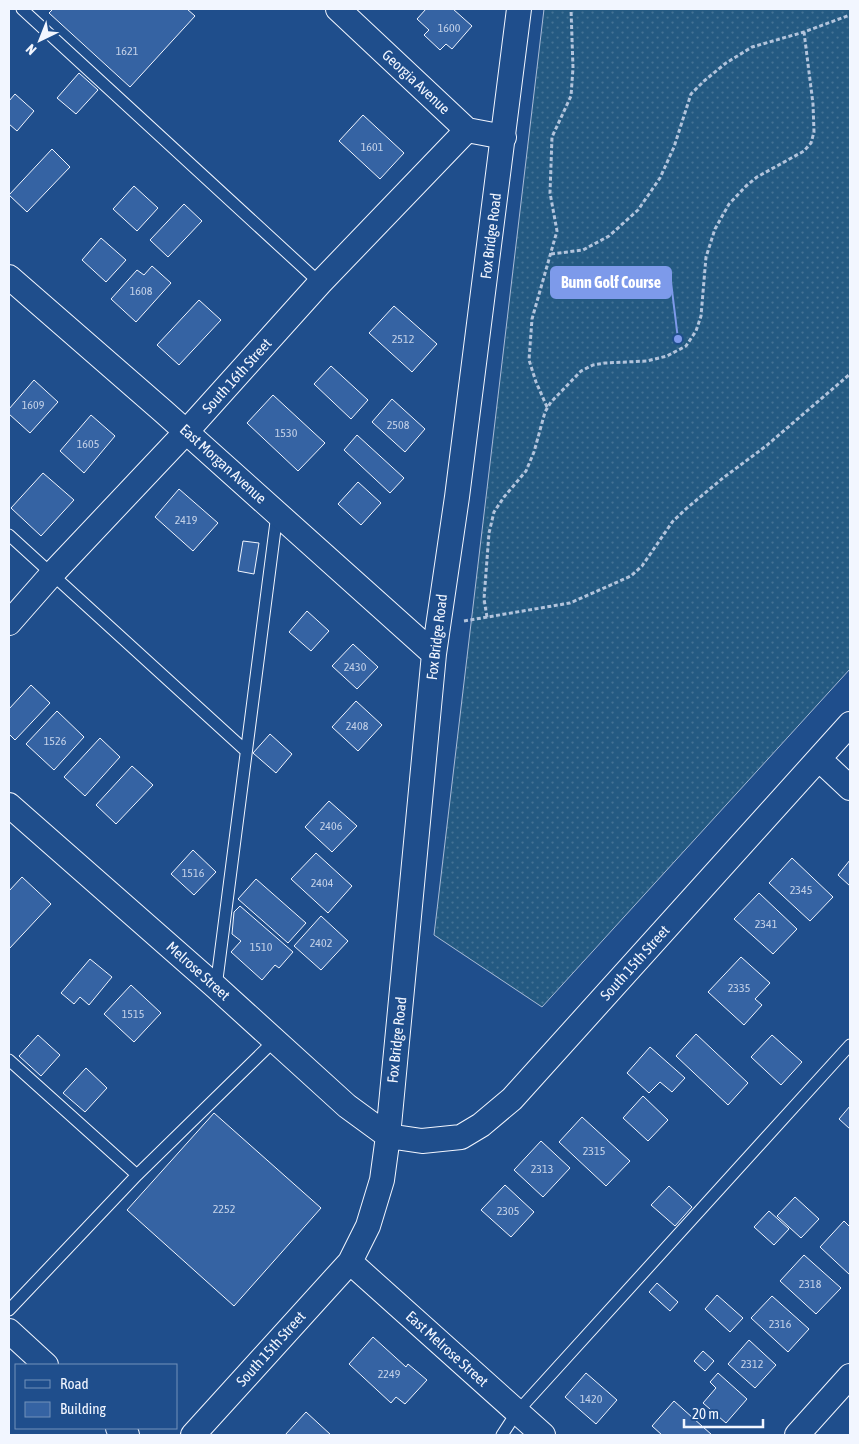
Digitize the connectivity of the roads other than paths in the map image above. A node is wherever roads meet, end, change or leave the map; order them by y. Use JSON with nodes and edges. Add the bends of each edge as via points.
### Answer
{"nodes":[{"id":1,"x":22,"y":9,"type":"edge"},
{"id":2,"x":338,"y":9,"type":"edge"},
{"id":3,"x":520,"y":9,"type":"edge"},
{"id":4,"x":467,"y":130,"type":"junction"},
{"id":5,"x":504,"y":137,"type":"junction"},
{"id":6,"x":9,"y":277,"type":"edge"},
{"id":7,"x":320,"y":283,"type":"junction"},
{"id":8,"x":186,"y":432,"type":"junction"},
{"id":9,"x":277,"y":513,"type":"junction"},
{"id":10,"x":9,"y":535,"type":"edge"},
{"id":11,"x":52,"y":574,"type":"junction"},
{"id":12,"x":9,"y":623,"type":"edge"},
{"id":13,"x":434,"y":654,"type":"junction"},
{"id":14,"x":850,"y":724,"type":"edge"},
{"id":15,"x":246,"y":751,"type":"junction"},
{"id":16,"x":819,"y":759,"type":"junction"},
{"id":17,"x":850,"y":788,"type":"edge"},
{"id":18,"x":9,"y":805,"type":"edge"},
{"id":19,"x":216,"y":987,"type":"junction"},
{"id":20,"x":274,"y":1041,"type":"junction"},
{"id":21,"x":850,"y":1045,"type":"edge"},
{"id":22,"x":9,"y":1060,"type":"edge"},
{"id":23,"x":388,"y":1136,"type":"junction"},
{"id":24,"x":137,"y":1174,"type":"junction"},
{"id":25,"x":350,"y":1262,"type":"junction"},
{"id":26,"x":9,"y":1310,"type":"edge"},
{"id":27,"x":9,"y":1331,"type":"edge"},
{"id":28,"x":45,"y":1364,"type":"edge"},
{"id":29,"x":850,"y":1376,"type":"edge"},
{"id":30,"x":517,"y":1412,"type":"junction"},
{"id":31,"x":193,"y":1435,"type":"edge"},
{"id":32,"x":502,"y":1435,"type":"edge"},
{"id":33,"x":543,"y":1435,"type":"edge"},
{"id":34,"x":797,"y":1435,"type":"edge"}],
"edges":[{"from":1,"to":7,"type":"lane"},
{"from":2,"to":4,"type":"street","name":"Georgia Avenue"},
{"from":3,"to":5,"type":"street","name":"Fox Bridge Road"},
{"from":4,"to":5,"type":"street"},
{"from":4,"to":7,"type":"street","name":"South 16th Street"},
{"from":5,"to":13,"type":"street","name":"Fox Bridge Road"},
{"from":6,"to":8,"type":"street","name":"East Morgan Avenue"},
{"from":7,"to":8,"type":"street","name":"South 16th Street"},
{"from":8,"to":9,"type":"street","name":"East Morgan Avenue"},
{"from":8,"to":11,"type":"street","name":"South 16th Street"},
{"from":9,"to":13,"type":"street","name":"East Morgan Avenue"},
{"from":9,"to":15,"type":"lane"},
{"from":10,"to":11,"type":"lane"},
{"from":11,"to":12,"type":"street","name":"South 16th Street"},
{"from":11,"to":15,"type":"lane"},
{"from":13,"to":23,"type":"street","name":"Fox Bridge Road"},
{"from":14,"to":16,"type":"street","name":"South 15th Street"},
{"from":15,"to":19,"type":"lane"},
{"from":16,"to":17,"type":"street"},
{"from":16,"to":23,"type":"street","name":"South 15th Street","via":[[512,1099],[461,1137],[422,1141]]},
{"from":18,"to":19,"type":"street","name":"Melrose Street"},
{"from":19,"to":20,"type":"street","name":"Melrose Street"},
{"from":20,"to":23,"type":"street","name":"Melrose Street","via":[[347,1106]]},
{"from":20,"to":24,"type":"lane"},
{"from":21,"to":30,"type":"lane"},
{"from":22,"to":24,"type":"lane"},
{"from":23,"to":25,"type":"street","name":"Fox Bridge Road","via":[[382,1180],[368,1226]]},
{"from":24,"to":26,"type":"lane"},
{"from":25,"to":30,"type":"street","name":"East Melrose Street"},
{"from":25,"to":31,"type":"street","name":"South 15th Street"},
{"from":27,"to":28,"type":"street"},
{"from":29,"to":34,"type":"street"},
{"from":30,"to":32,"type":"lane"},
{"from":30,"to":33,"type":"street","name":"East Melrose Street"}]}
